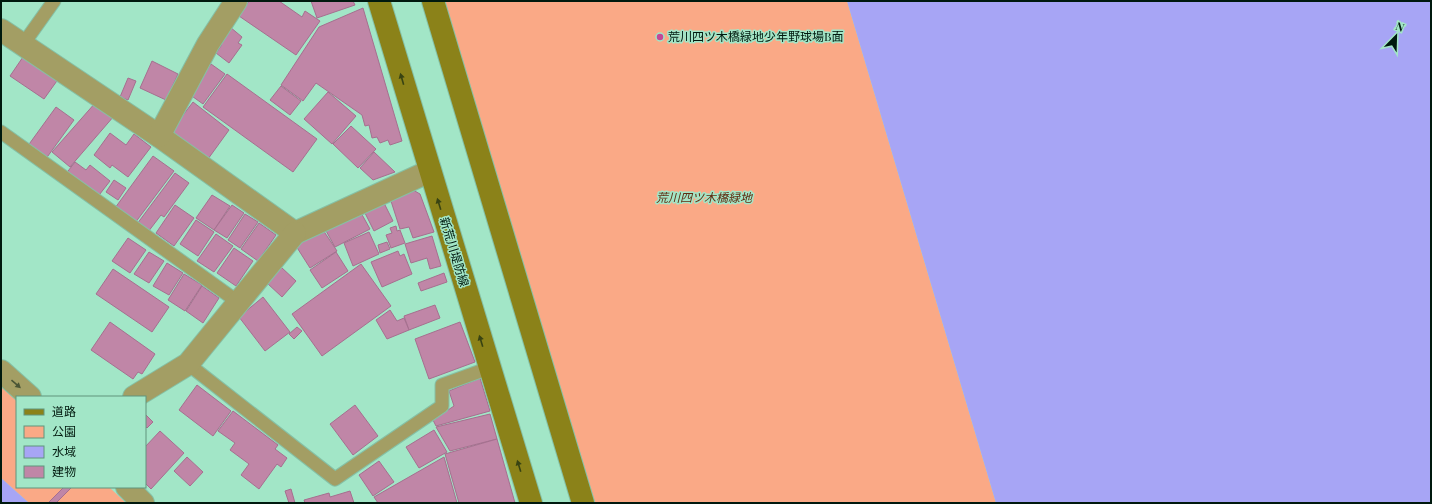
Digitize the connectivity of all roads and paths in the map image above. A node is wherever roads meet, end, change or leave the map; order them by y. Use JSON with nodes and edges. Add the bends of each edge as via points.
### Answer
{"nodes":[{"id":1,"x":54,"y":1,"type":"edge"},
{"id":2,"x":236,"y":1,"type":"edge"},
{"id":3,"x":379,"y":1,"type":"edge"},
{"id":4,"x":433,"y":1,"type":"edge"},
{"id":5,"x":1,"y":30,"type":"edge"},
{"id":6,"x":24,"y":43,"type":"junction"},
{"id":7,"x":1,"y":132,"type":"edge"},
{"id":8,"x":159,"y":136,"type":"junction"},
{"id":9,"x":430,"y":172,"type":"junction"},
{"id":10,"x":295,"y":233,"type":"junction"},
{"id":11,"x":238,"y":302,"type":"junction"},
{"id":12,"x":188,"y":364,"type":"junction"},
{"id":13,"x":490,"y":368,"type":"junction"},
{"id":14,"x":1,"y":371,"type":"edge"},
{"id":15,"x":29,"y":396,"type":"edge"},
{"id":16,"x":136,"y":396,"type":"edge"},
{"id":17,"x":128,"y":488,"type":"edge"},
{"id":18,"x":144,"y":503,"type":"edge"},
{"id":19,"x":531,"y":503,"type":"edge"},
{"id":20,"x":583,"y":503,"type":"edge"}],
"edges":[{"from":1,"to":6,"type":"lane"},
{"from":2,"to":8,"type":"street","via":[[208,44]]},
{"from":9,"to":3,"type":"main road","name":"新荒川堤防線","one_way":true},
{"from":4,"to":20,"type":"main road"},
{"from":5,"to":6,"type":"street"},
{"from":6,"to":8,"type":"street"},
{"from":7,"to":11,"type":"lane"},
{"from":8,"to":10,"type":"street"},
{"from":9,"to":10,"type":"street"},
{"from":13,"to":9,"type":"main road","name":"新荒川堤防線","one_way":true},
{"from":10,"to":11,"type":"street"},
{"from":11,"to":12,"type":"street"},
{"from":12,"to":13,"type":"lane","via":[[335,479],[442,406],[442,385]]},
{"from":12,"to":16,"type":"street"},
{"from":19,"to":13,"type":"main road","name":"新荒川堤防線","one_way":true},
{"from":14,"to":15,"type":"street","one_way":true},
{"from":17,"to":18,"type":"street"}]}
